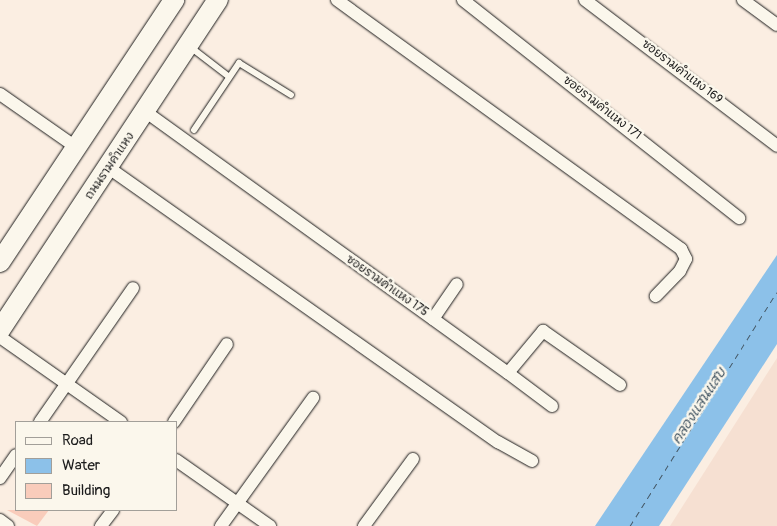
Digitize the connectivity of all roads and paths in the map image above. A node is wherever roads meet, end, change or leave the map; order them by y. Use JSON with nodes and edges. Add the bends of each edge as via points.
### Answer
{"nodes":[{"id":1,"x":174,"y":0,"type":"edge"},
{"id":2,"x":218,"y":0,"type":"edge"},
{"id":3,"x":337,"y":0,"type":"edge"},
{"id":4,"x":463,"y":0,"type":"edge"},
{"id":5,"x":586,"y":0,"type":"edge"},
{"id":6,"x":743,"y":0,"type":"edge"},
{"id":7,"x":777,"y":25,"type":"edge"},
{"id":8,"x":188,"y":46,"type":"junction"},
{"id":9,"x":228,"y":76,"type":"junction"},
{"id":10,"x":0,"y":94,"type":"edge"},
{"id":11,"x":291,"y":95,"type":"dead end"},
{"id":12,"x":146,"y":112,"type":"junction"},
{"id":13,"x":194,"y":130,"type":"dead end"},
{"id":14,"x":777,"y":146,"type":"edge"},
{"id":15,"x":77,"y":148,"type":"junction"},
{"id":16,"x":109,"y":168,"type":"junction"},
{"id":17,"x":739,"y":218,"type":"dead end"},
{"id":18,"x":0,"y":262,"type":"edge"},
{"id":19,"x":457,"y":284,"type":"dead end"},
{"id":20,"x":133,"y":288,"type":"dead end"},
{"id":21,"x":656,"y":296,"type":"dead end"},
{"id":22,"x":9,"y":305,"type":"edge"},
{"id":23,"x":433,"y":319,"type":"junction"},
{"id":24,"x":0,"y":330,"type":"edge"},
{"id":25,"x":0,"y":337,"type":"edge"},
{"id":26,"x":227,"y":344,"type":"dead end"},
{"id":27,"x":508,"y":373,"type":"junction"},
{"id":28,"x":66,"y":385,"type":"junction"},
{"id":29,"x":620,"y":385,"type":"dead end"},
{"id":30,"x":313,"y":398,"type":"dead end"},
{"id":31,"x":552,"y":406,"type":"dead end"},
{"id":32,"x":41,"y":421,"type":"edge"},
{"id":33,"x":120,"y":421,"type":"edge"},
{"id":34,"x":175,"y":421,"type":"edge"},
{"id":35,"x":15,"y":456,"type":"edge"},
{"id":36,"x":413,"y":459,"type":"dead end"},
{"id":37,"x":178,"y":461,"type":"edge"},
{"id":38,"x":532,"y":461,"type":"dead end"},
{"id":39,"x":0,"y":478,"type":"edge"},
{"id":40,"x":237,"y":503,"type":"junction"},
{"id":41,"x":112,"y":511,"type":"edge"},
{"id":42,"x":0,"y":520,"type":"edge"},
{"id":43,"x":8,"y":526,"type":"edge"},
{"id":44,"x":101,"y":526,"type":"edge"},
{"id":45,"x":221,"y":526,"type":"edge"},
{"id":46,"x":270,"y":526,"type":"edge"},
{"id":47,"x":364,"y":526,"type":"edge"}],
"edges":[{"from":1,"to":15,"type":"main road"},
{"from":2,"to":8,"type":"main road","name":"ถนนรามคำแหง"},
{"from":3,"to":21,"type":"street","via":[[681,249],[686,259],[680,272]]},
{"from":4,"to":17,"type":"street","name":"ซอยรามคำแหง 171"},
{"from":5,"to":14,"type":"street","name":"ซอยรามคำแหง 169"},
{"from":6,"to":7,"type":"street"},
{"from":8,"to":9,"type":"lane"},
{"from":8,"to":12,"type":"main road","name":"ถนนรามคำแหง"},
{"from":9,"to":11,"type":"lane","via":[[233,67],[245,64]]},
{"from":9,"to":13,"type":"lane"},
{"from":10,"to":15,"type":"street"},
{"from":12,"to":16,"type":"main road","name":"ถนนรามคำแหง"},
{"from":12,"to":23,"type":"street","name":"ซอยรามคำแหง 175"},
{"from":15,"to":18,"type":"main road"},
{"from":16,"to":22,"type":"main road","name":"ถนนรามคำแหง"},
{"from":16,"to":38,"type":"street","via":[[490,437]]},
{"from":19,"to":23,"type":"street"},
{"from":20,"to":28,"type":"street"},
{"from":22,"to":24,"type":"main road","name":"ถนนรามคำแหง"},
{"from":23,"to":27,"type":"street","name":"ซอยรามคำแหง 175"},
{"from":25,"to":28,"type":"street"},
{"from":26,"to":34,"type":"street"},
{"from":27,"to":29,"type":"street","via":[[543,331]]},
{"from":27,"to":31,"type":"street","name":"ซอยรามคำแหง 175"},
{"from":28,"to":32,"type":"street"},
{"from":28,"to":33,"type":"street"},
{"from":30,"to":40,"type":"street"},
{"from":35,"to":39,"type":"street"},
{"from":36,"to":47,"type":"street"},
{"from":37,"to":40,"type":"street"},
{"from":40,"to":45,"type":"street"},
{"from":40,"to":46,"type":"street"},
{"from":41,"to":44,"type":"street"},
{"from":42,"to":43,"type":"street"}]}
